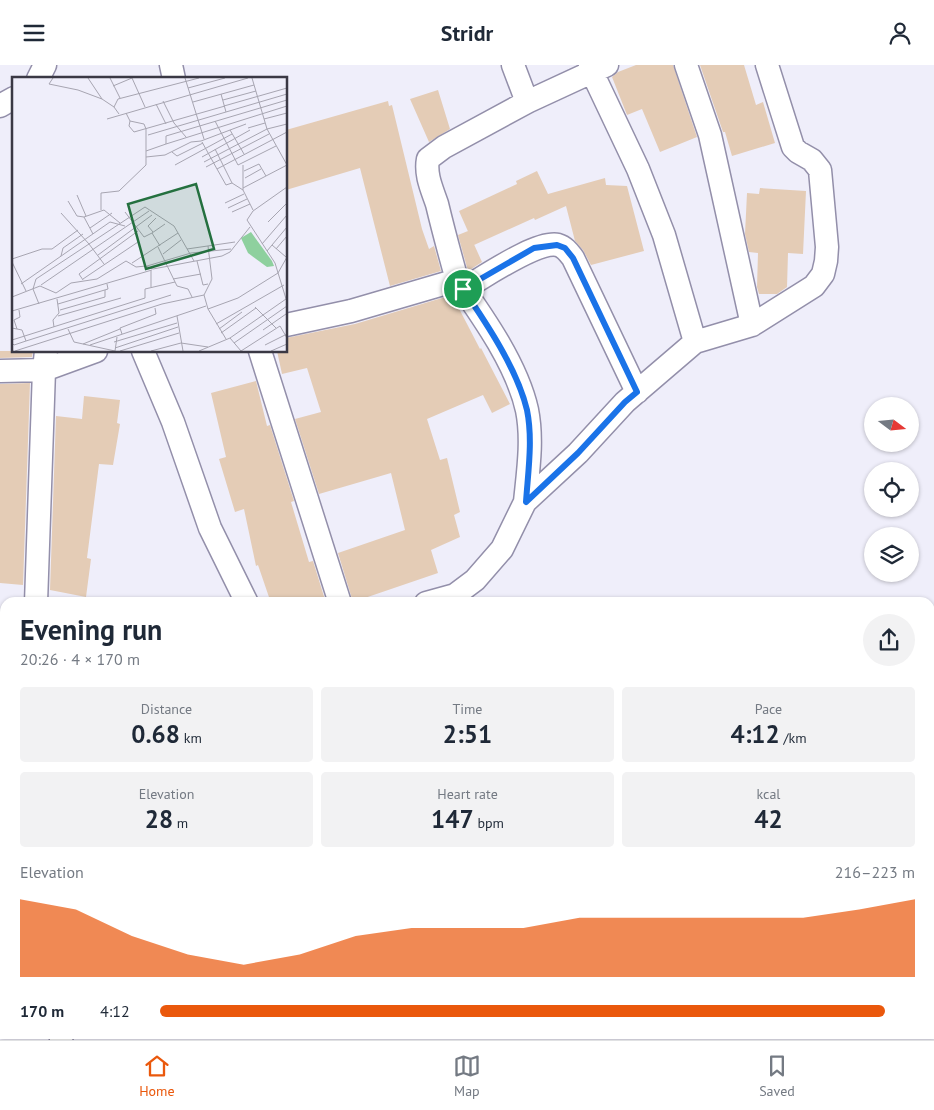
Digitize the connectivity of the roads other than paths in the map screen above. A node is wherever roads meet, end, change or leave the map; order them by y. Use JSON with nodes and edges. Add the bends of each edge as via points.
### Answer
{"nodes":[{"id":1,"x":45,"y":65,"type":"edge"},
{"id":2,"x":514,"y":65,"type":"edge"},
{"id":3,"x":686,"y":65,"type":"edge"},
{"id":4,"x":767,"y":65,"type":"edge"},
{"id":5,"x":596,"y":67,"type":"edge"},
{"id":6,"x":39,"y":77,"type":"edge"},
{"id":7,"x":12,"y":99,"type":"edge"},
{"id":8,"x":527,"y":102,"type":"junction"},
{"id":9,"x":0,"y":106,"type":"edge"},
{"id":10,"x":460,"y":284,"type":"junction"},
{"id":11,"x":288,"y":325,"type":"edge"},
{"id":12,"x":752,"y":325,"type":"junction"},
{"id":13,"x":695,"y":343,"type":"junction"},
{"id":14,"x":86,"y":353,"type":"edge"},
{"id":15,"x":144,"y":353,"type":"edge"},
{"id":16,"x":261,"y":353,"type":"edge"},
{"id":17,"x":45,"y":361,"type":"edge"},
{"id":18,"x":0,"y":371,"type":"edge"},
{"id":19,"x":637,"y":392,"type":"junction"},
{"id":20,"x":526,"y":502,"type":"junction"},
{"id":21,"x":36,"y":597,"type":"edge"},
{"id":22,"x":244,"y":597,"type":"edge"},
{"id":23,"x":338,"y":597,"type":"edge"},
{"id":24,"x":448,"y":597,"type":"edge"}],
"edges":[{"from":1,"to":6,"type":"street"},
{"from":2,"to":8,"type":"street"},
{"from":3,"to":12,"type":"street","via":[[710,135]]},
{"from":4,"to":12,"type":"street","via":[[793,147],[820,170],[828,247],[823,274],[814,286]]},
{"from":5,"to":8,"type":"street"},
{"from":5,"to":13,"type":"street","via":[[664,235]]},
{"from":7,"to":9,"type":"street"},
{"from":8,"to":10,"type":"street","via":[[428,159],[429,181]]},
{"from":10,"to":11,"type":"street"},
{"from":10,"to":19,"type":"street","via":[[534,248],[557,245],[565,248],[573,258]]},
{"from":10,"to":20,"type":"street","via":[[506,358],[523,397],[530,451]]},
{"from":12,"to":13,"type":"street"},
{"from":13,"to":19,"type":"street"},
{"from":14,"to":17,"type":"street"},
{"from":15,"to":22,"type":"street","via":[[173,422],[210,528]]},
{"from":16,"to":23,"type":"street"},
{"from":17,"to":18,"type":"street"},
{"from":17,"to":21,"type":"street"},
{"from":19,"to":20,"type":"street"},
{"from":20,"to":24,"type":"street","via":[[502,549],[475,581]]}]}
